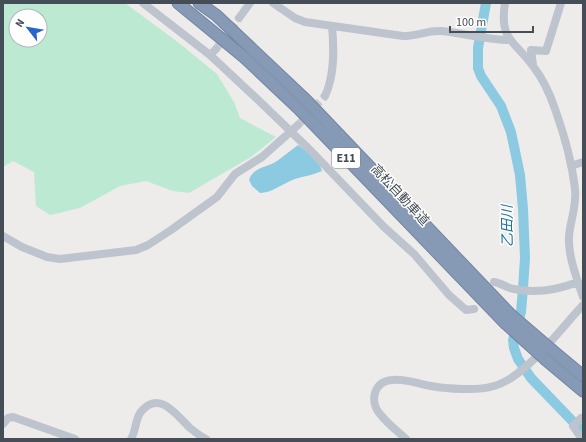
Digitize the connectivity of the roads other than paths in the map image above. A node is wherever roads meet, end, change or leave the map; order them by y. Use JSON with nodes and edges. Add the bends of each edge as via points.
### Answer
{"nodes":[{"id":1,"x":143,"y":3,"type":"edge"},
{"id":2,"x":178,"y":3,"type":"edge"},
{"id":3,"x":199,"y":3,"type":"edge"},
{"id":4,"x":250,"y":3,"type":"edge"},
{"id":5,"x":273,"y":3,"type":"edge"},
{"id":6,"x":505,"y":3,"type":"edge"},
{"id":7,"x":561,"y":3,"type":"edge"},
{"id":8,"x":239,"y":18,"type":"tunnel mouth"},
{"id":9,"x":332,"y":26,"type":"junction"},
{"id":10,"x":510,"y":40,"type":"junction"},
{"id":11,"x":216,"y":48,"type":"tunnel mouth"},
{"id":12,"x":210,"y":55,"type":"junction"},
{"id":13,"x":533,"y":65,"type":"junction"},
{"id":14,"x":325,"y":96,"type":"tunnel mouth"},
{"id":15,"x":298,"y":125,"type":"tunnel mouth"},
{"id":16,"x":289,"y":132,"type":"junction"},
{"id":17,"x":583,"y":162,"type":"edge"},
{"id":18,"x":571,"y":166,"type":"junction"},
{"id":19,"x":3,"y":236,"type":"edge"},
{"id":20,"x":579,"y":277,"type":"edge"},
{"id":21,"x":494,"y":282,"type":"dead end"},
{"id":22,"x":583,"y":296,"type":"edge"},
{"id":23,"x":583,"y":305,"type":"edge"},
{"id":24,"x":474,"y":309,"type":"dead end"},
{"id":25,"x":508,"y":319,"type":"junction"},
{"id":26,"x":550,"y":355,"type":"junction"},
{"id":27,"x":583,"y":376,"type":"edge"},
{"id":28,"x":583,"y":391,"type":"edge"},
{"id":29,"x":5,"y":418,"type":"edge"},
{"id":30,"x":582,"y":419,"type":"edge"},
{"id":31,"x":75,"y":439,"type":"edge"},
{"id":32,"x":131,"y":439,"type":"edge"},
{"id":33,"x":206,"y":439,"type":"edge"},
{"id":34,"x":406,"y":439,"type":"edge"},
{"id":35,"x":582,"y":439,"type":"edge"}],
"edges":[{"from":1,"to":12,"type":"street"},
{"from":2,"to":25,"type":"highway","name":"高松自動車道","number":"E11","via":[[245,58],[299,108]]},
{"from":3,"to":25,"type":"highway","name":"高松自動車道","number":"E11","via":[[216,15],[306,100]]},
{"from":4,"to":8,"type":"street"},
{"from":5,"to":9,"type":"street","via":[[305,22]]},
{"from":6,"to":10,"type":"street","via":[[504,19]]},
{"from":7,"to":13,"type":"street","via":[[546,51],[531,50]]},
{"from":9,"to":10,"type":"street","via":[[403,36],[440,31]]},
{"from":9,"to":14,"type":"street","via":[[331,81]]},
{"from":10,"to":13,"type":"street"},
{"from":11,"to":12,"type":"street"},
{"from":12,"to":16,"type":"street"},
{"from":13,"to":18,"type":"street","via":[[545,84],[555,109]]},
{"from":15,"to":16,"type":"street"},
{"from":16,"to":19,"type":"street","via":[[262,157],[236,174],[218,198],[148,245],[136,250],[60,259],[47,257],[22,247]]},
{"from":16,"to":24,"type":"street","via":[[311,150],[384,227],[414,254],[449,295],[466,310]]},
{"from":17,"to":18,"type":"street"},
{"from":18,"to":20,"type":"street","via":[[576,202],[569,237]]},
{"from":20,"to":21,"type":"street","via":[[558,289],[530,291],[513,289]]},
{"from":20,"to":22,"type":"street"},
{"from":23,"to":34,"type":"street","via":[[522,371],[495,386],[432,386],[402,380],[384,381],[378,386],[374,406]]},
{"from":25,"to":26,"type":"highway","name":"高松自動車道","number":"E11","bridge":true},
{"from":26,"to":27,"type":"highway","name":"高松自動車道","number":"E11"},
{"from":26,"to":28,"type":"highway","name":"高松自動車道","number":"E11"},
{"from":29,"to":31,"type":"street","via":[[13,417]]},
{"from":30,"to":35,"type":"street","via":[[573,426]]},
{"from":32,"to":33,"type":"street","via":[[142,411],[148,406],[161,404]]}]}
